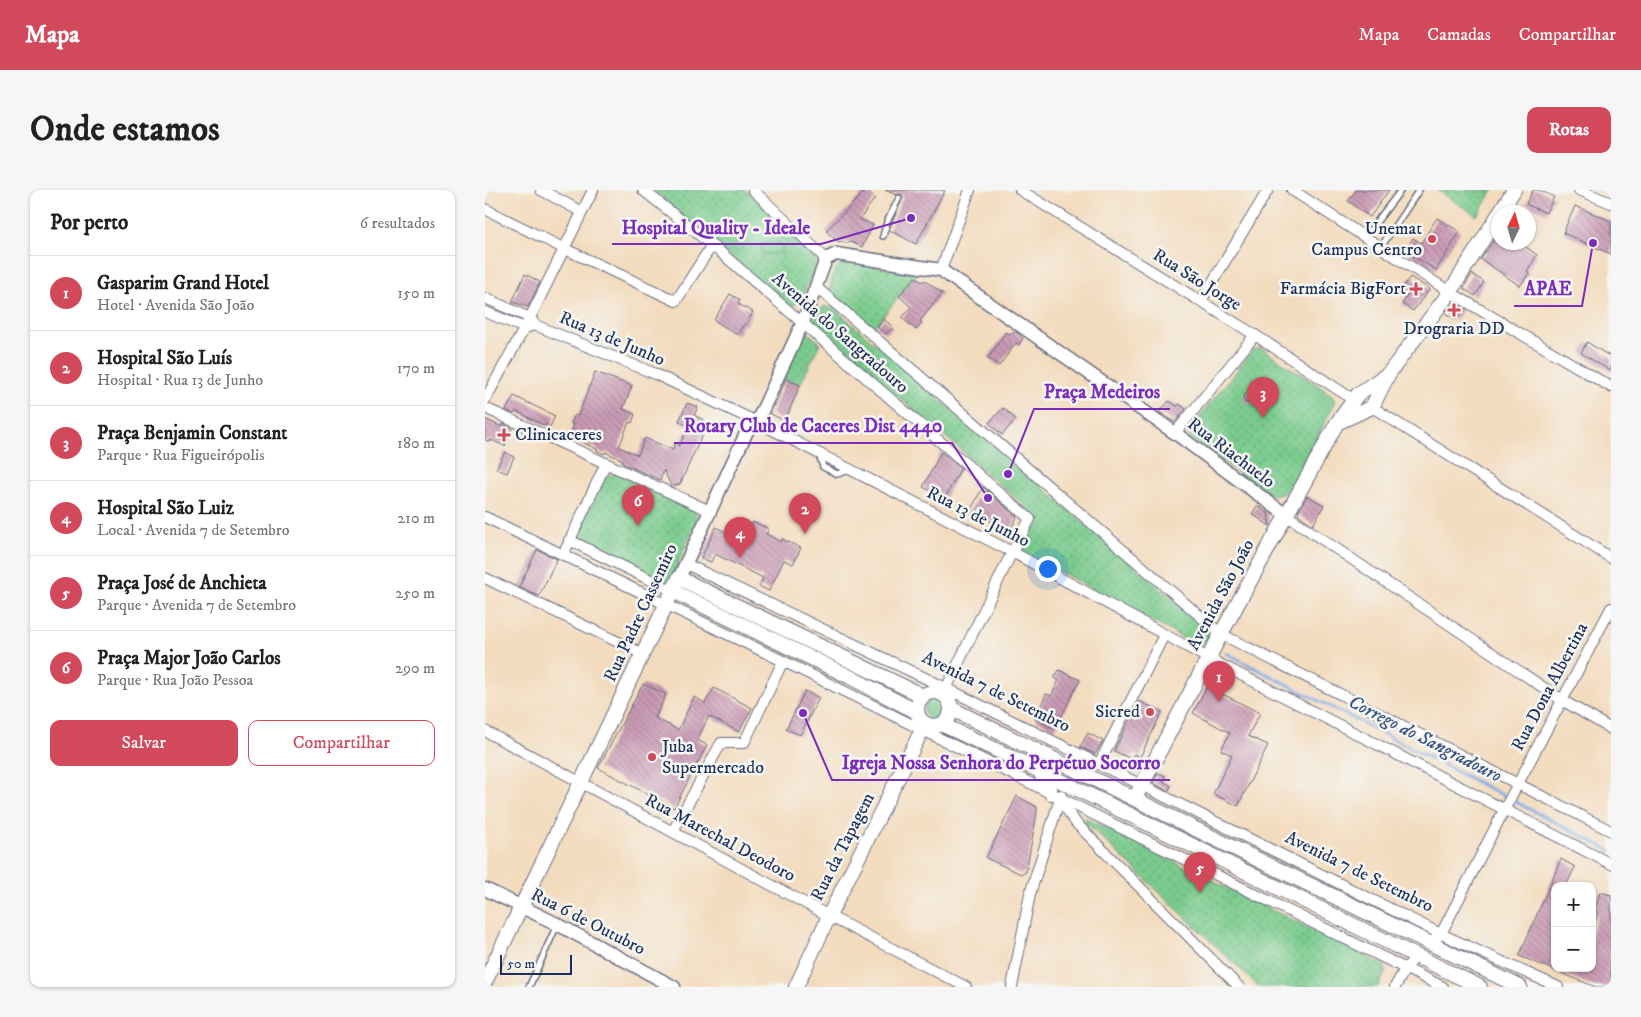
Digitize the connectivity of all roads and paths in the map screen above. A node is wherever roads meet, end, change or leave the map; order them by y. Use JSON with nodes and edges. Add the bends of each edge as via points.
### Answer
{"nodes":[{"id":1,"x":541,"y":190,"type":"edge"},
{"id":2,"x":593,"y":190,"type":"edge"},
{"id":3,"x":643,"y":190,"type":"edge"},
{"id":4,"x":753,"y":190,"type":"edge"},
{"id":5,"x":970,"y":190,"type":"edge"},
{"id":6,"x":1268,"y":190,"type":"edge"},
{"id":7,"x":1292,"y":190,"type":"edge"},
{"id":8,"x":1401,"y":190,"type":"edge"},
{"id":9,"x":1419,"y":190,"type":"edge"},
{"id":10,"x":1514,"y":190,"type":"edge"},
{"id":11,"x":1579,"y":190,"type":"edge"},
{"id":12,"x":1026,"y":192,"type":"edge"},
{"id":13,"x":899,"y":198,"type":"dead end"},
{"id":14,"x":1611,"y":203,"type":"edge"},
{"id":15,"x":1505,"y":205,"type":"edge"},
{"id":16,"x":485,"y":209,"type":"edge"},
{"id":17,"x":583,"y":212,"type":"junction"},
{"id":18,"x":1491,"y":227,"type":"edge"},
{"id":19,"x":883,"y":236,"type":"dead end"},
{"id":20,"x":1365,"y":237,"type":"junction"},
{"id":21,"x":712,"y":244,"type":"junction"},
{"id":22,"x":1381,"y":247,"type":"junction"},
{"id":23,"x":565,"y":249,"type":"junction"},
{"id":24,"x":826,"y":259,"type":"junction"},
{"id":25,"x":941,"y":270,"type":"junction"},
{"id":26,"x":816,"y":287,"type":"junction"},
{"id":27,"x":1450,"y":292,"type":"junction"},
{"id":28,"x":485,"y":298,"type":"edge"},
{"id":29,"x":1201,"y":301,"type":"junction"},
{"id":30,"x":485,"y":312,"type":"edge"},
{"id":31,"x":803,"y":322,"type":"junction"},
{"id":32,"x":530,"y":324,"type":"junction"},
{"id":33,"x":1255,"y":335,"type":"junction"},
{"id":34,"x":1389,"y":374,"type":"junction"},
{"id":35,"x":1611,"y":387,"type":"edge"},
{"id":36,"x":1358,"y":395,"type":"junction"},
{"id":37,"x":485,"y":400,"type":"edge"},
{"id":38,"x":1370,"y":407,"type":"junction"},
{"id":39,"x":485,"y":408,"type":"edge"},
{"id":40,"x":757,"y":422,"type":"junction"},
{"id":41,"x":1337,"y":423,"type":"junction"},
{"id":42,"x":1175,"y":433,"type":"junction"},
{"id":43,"x":606,"y":463,"type":"junction"},
{"id":44,"x":710,"y":510,"type":"junction"},
{"id":45,"x":1286,"y":515,"type":"junction"},
{"id":46,"x":485,"y":517,"type":"edge"},
{"id":47,"x":569,"y":540,"type":"junction"},
{"id":48,"x":1012,"y":552,"type":"junction"},
{"id":49,"x":563,"y":554,"type":"junction"},
{"id":50,"x":1611,"y":558,"type":"edge"},
{"id":51,"x":686,"y":564,"type":"junction"},
{"id":52,"x":485,"y":578,"type":"edge"},
{"id":53,"x":676,"y":585,"type":"junction"},
{"id":54,"x":729,"y":585,"type":"junction"},
{"id":55,"x":723,"y":599,"type":"junction"},
{"id":56,"x":667,"y":604,"type":"junction"},
{"id":57,"x":1611,"y":608,"type":"edge"},
{"id":58,"x":717,"y":612,"type":"junction"},
{"id":59,"x":786,"y":612,"type":"junction"},
{"id":60,"x":710,"y":625,"type":"junction"},
{"id":61,"x":780,"y":626,"type":"junction"},
{"id":62,"x":1221,"y":634,"type":"junction"},
{"id":63,"x":1164,"y":635,"type":"junction"},
{"id":64,"x":774,"y":640,"type":"junction"},
{"id":65,"x":863,"y":649,"type":"junction"},
{"id":66,"x":768,"y":653,"type":"junction"},
{"id":67,"x":643,"y":654,"type":"junction"},
{"id":68,"x":1208,"y":658,"type":"junction"},
{"id":69,"x":783,"y":661,"type":"junction"},
{"id":70,"x":856,"y":664,"type":"junction"},
{"id":71,"x":850,"y":677,"type":"junction"},
{"id":72,"x":843,"y":691,"type":"junction"},
{"id":73,"x":945,"y":691,"type":"junction"},
{"id":74,"x":923,"y":696,"type":"junction"},
{"id":75,"x":1562,"y":700,"type":"junction"},
{"id":76,"x":952,"y":710,"type":"junction"},
{"id":77,"x":917,"y":712,"type":"junction"},
{"id":78,"x":943,"y":724,"type":"junction"},
{"id":79,"x":924,"y":728,"type":"junction"},
{"id":80,"x":1611,"y":729,"type":"edge"},
{"id":81,"x":485,"y":731,"type":"edge"},
{"id":82,"x":1099,"y":764,"type":"junction"},
{"id":83,"x":1039,"y":770,"type":"junction"},
{"id":84,"x":1083,"y":774,"type":"junction"},
{"id":85,"x":580,"y":782,"type":"junction"},
{"id":86,"x":1068,"y":783,"type":"junction"},
{"id":87,"x":1517,"y":784,"type":"junction"},
{"id":88,"x":1139,"y":792,"type":"junction"},
{"id":89,"x":1055,"y":795,"type":"junction"},
{"id":90,"x":1504,"y":810,"type":"junction"},
{"id":91,"x":1611,"y":830,"type":"edge"},
{"id":92,"x":673,"y":831,"type":"junction"},
{"id":93,"x":1611,"y":864,"type":"edge"},
{"id":94,"x":1311,"y":869,"type":"junction"},
{"id":95,"x":1304,"y":883,"type":"junction"},
{"id":96,"x":485,"y":889,"type":"edge"},
{"id":97,"x":1297,"y":897,"type":"junction"},
{"id":98,"x":521,"y":907,"type":"junction"},
{"id":99,"x":1289,"y":911,"type":"junction"},
{"id":100,"x":829,"y":916,"type":"junction"},
{"id":101,"x":557,"y":924,"type":"junction"},
{"id":102,"x":1418,"y":938,"type":"junction"},
{"id":103,"x":1438,"y":940,"type":"junction"},
{"id":104,"x":1413,"y":957,"type":"junction"},
{"id":105,"x":1430,"y":963,"type":"junction"},
{"id":106,"x":1405,"y":969,"type":"junction"},
{"id":107,"x":485,"y":982,"type":"edge"},
{"id":108,"x":529,"y":987,"type":"edge"},
{"id":109,"x":674,"y":987,"type":"edge"},
{"id":110,"x":796,"y":987,"type":"edge"},
{"id":111,"x":966,"y":987,"type":"edge"},
{"id":112,"x":1012,"y":987,"type":"edge"},
{"id":113,"x":1239,"y":987,"type":"edge"},
{"id":114,"x":1395,"y":987,"type":"edge"},
{"id":115,"x":1443,"y":987,"type":"edge"},
{"id":116,"x":1481,"y":987,"type":"edge"},
{"id":117,"x":1520,"y":987,"type":"edge"},
{"id":118,"x":1558,"y":987,"type":"edge"}],
"edges":[{"from":1,"to":17,"type":"street"},
{"from":2,"to":17,"type":"street"},
{"from":3,"to":21,"type":"street","name":"Avenida do Sangradouro"},
{"from":4,"to":24,"type":"street"},
{"from":5,"to":25,"type":"street"},
{"from":6,"to":29,"type":"street"},
{"from":7,"to":20,"type":"street"},
{"from":8,"to":20,"type":"lane"},
{"from":9,"to":22,"type":"lane"},
{"from":10,"to":15,"type":"main road","name":"Avenida São João"},
{"from":11,"to":14,"type":"street"},
{"from":12,"to":29,"type":"street","name":"Rua São Jorge"},
{"from":13,"to":19,"type":"lane"},
{"from":16,"to":23,"type":"street"},
{"from":17,"to":23,"type":"street"},
{"from":18,"to":27,"type":"main road","name":"Avenida São João"},
{"from":20,"to":22,"type":"street"},
{"from":21,"to":23,"type":"street","via":[[676,301]]},
{"from":21,"to":31,"type":"street","name":"Avenida do Sangradouro"},
{"from":22,"to":27,"type":"street"},
{"from":23,"to":32,"type":"street"},
{"from":24,"to":25,"type":"street","name":"Rua Riachuelo","via":[[837,254]]},
{"from":24,"to":26,"type":"street","name":"Rua Padre Cassemiro"},
{"from":25,"to":42,"type":"street","name":"Rua Riachuelo"},
{"from":26,"to":31,"type":"street","name":"Rua Padre Cassemiro"},
{"from":26,"to":62,"type":"street"},
{"from":27,"to":34,"type":"main road","name":"Avenida São João"},
{"from":27,"to":35,"type":"street"},
{"from":28,"to":32,"type":"street","name":"Rua 13 de Junho"},
{"from":29,"to":33,"type":"street","name":"Rua São Jorge"},
{"from":30,"to":32,"type":"street","name":"Rua 13 de Junho"},
{"from":31,"to":40,"type":"street","name":"Rua Padre Cassemiro"},
{"from":31,"to":48,"type":"street","name":"Avenida do Sangradouro","via":[[1030,519]]},
{"from":32,"to":37,"type":"street"},
{"from":32,"to":40,"type":"street","name":"Rua 13 de Junho","via":[[653,374]]},
{"from":33,"to":36,"type":"street","name":"Rua São Jorge"},
{"from":33,"to":42,"type":"street"},
{"from":34,"to":36,"type":"main road","name":"Avenida São João"},
{"from":34,"to":38,"type":"main road","name":"Avenida São João"},
{"from":36,"to":38,"type":"main road","via":[[1356,406]]},
{"from":36,"to":38,"type":"main road","via":[[1370,392]]},
{"from":36,"to":41,"type":"main road","name":"Avenida São João"},
{"from":38,"to":41,"type":"main road"},
{"from":38,"to":50,"type":"street"},
{"from":39,"to":43,"type":"street"},
{"from":40,"to":44,"type":"street","name":"Rua Padre Cassemiro","via":[[749,427]]},
{"from":40,"to":48,"type":"street","name":"Rua 13 de Junho"},
{"from":41,"to":45,"type":"main road","name":"Avenida São João"},
{"from":42,"to":45,"type":"street","name":"Rua Riachuelo"},
{"from":43,"to":44,"type":"street"},
{"from":43,"to":47,"type":"street"},
{"from":44,"to":51,"type":"street","name":"Rua Padre Cassemiro"},
{"from":45,"to":62,"type":"main road","name":"Avenida São João"},
{"from":45,"to":75,"type":"street","name":"Rua Riachuelo"},
{"from":46,"to":49,"type":"street"},
{"from":47,"to":49,"type":"street"},
{"from":47,"to":53,"type":"street"},
{"from":48,"to":63,"type":"street","name":"Rua 13 de Junho"},
{"from":48,"to":73,"type":"street"},
{"from":49,"to":56,"type":"street"},
{"from":51,"to":53,"type":"street","name":"Rua Padre Cassemiro"},
{"from":51,"to":54,"type":"street","name":"Avenida 7 de Setembro"},
{"from":52,"to":67,"type":"street"},
{"from":53,"to":55,"type":"main road","name":"Avenida 7 de Setembro"},
{"from":53,"to":56,"type":"main road","name":"Rua Padre Cassemiro"},
{"from":53,"to":58,"type":"main road"},
{"from":54,"to":55,"type":"lane"},
{"from":54,"to":59,"type":"street","name":"Avenida 7 de Setembro"},
{"from":55,"to":61,"type":"main road","name":"Avenida 7 de Setembro"},
{"from":56,"to":60,"type":"street"},
{"from":56,"to":67,"type":"main road","name":"Rua Padre Cassemiro"},
{"from":57,"to":75,"type":"street","name":"Rua Dona Albertina"},
{"from":58,"to":60,"type":"lane"},
{"from":58,"to":64,"type":"main road"},
{"from":59,"to":61,"type":"lane"},
{"from":59,"to":65,"type":"street","name":"Avenida 7 de Setembro"},
{"from":60,"to":66,"type":"street"},
{"from":61,"to":64,"type":"lane"},
{"from":61,"to":70,"type":"main road","name":"Avenida 7 de Setembro"},
{"from":62,"to":68,"type":"main road","name":"Avenida São João"},
{"from":62,"to":87,"type":"street"},
{"from":63,"to":68,"type":"street","name":"Rua 13 de Junho"},
{"from":63,"to":82,"type":"street"},
{"from":64,"to":66,"type":"lane"},
{"from":64,"to":71,"type":"main road"},
{"from":65,"to":70,"type":"lane"},
{"from":65,"to":73,"type":"street","name":"Avenida 7 de Setembro"},
{"from":66,"to":69,"type":"street"},
{"from":67,"to":85,"type":"main road","name":"Rua Padre Cassemiro"},
{"from":68,"to":88,"type":"main road","name":"Avenida São João"},
{"from":68,"to":90,"type":"street","name":"Rua 13 de Junho"},
{"from":69,"to":72,"type":"street"},
{"from":69,"to":92,"type":"street","via":[[744,743],[721,743]]},
{"from":70,"to":74,"type":"main road","name":"Avenida 7 de Setembro"},
{"from":71,"to":72,"type":"lane"},
{"from":71,"to":77,"type":"main road"},
{"from":72,"to":79,"type":"street"},
{"from":73,"to":74,"type":"main road"},
{"from":73,"to":76,"type":"main road"},
{"from":73,"to":82,"type":"street","name":"Avenida 7 de Setembro"},
{"from":74,"to":77,"type":"main road"},
{"from":75,"to":80,"type":"street","name":"Rua Riachuelo"},
{"from":75,"to":87,"type":"street","name":"Rua Dona Albertina"},
{"from":76,"to":78,"type":"main road","via":[[948,721]]},
{"from":76,"to":84,"type":"main road","name":"Avenida 7 de Setembro"},
{"from":77,"to":79,"type":"main road"},
{"from":78,"to":79,"type":"main road"},
{"from":78,"to":83,"type":"main road"},
{"from":79,"to":89,"type":"street"},
{"from":79,"to":100,"type":"main road","name":"Rua da Tapagem"},
{"from":81,"to":85,"type":"street","name":"Rua Marechal Deodoro"},
{"from":82,"to":88,"type":"street","name":"Avenida 7 de Setembro"},
{"from":83,"to":86,"type":"main road"},
{"from":83,"to":89,"type":"main road"},
{"from":84,"to":86,"type":"main road","via":[[1078,774]]},
{"from":84,"to":88,"type":"main road","name":"Avenida 7 de Setembro"},
{"from":85,"to":92,"type":"street","name":"Rua Marechal Deodoro"},
{"from":85,"to":98,"type":"main road","name":"Rua Padre Cassemiro"},
{"from":86,"to":89,"type":"street"},
{"from":86,"to":97,"type":"main road"},
{"from":87,"to":90,"type":"street","name":"Rua Dona Albertina"},
{"from":87,"to":91,"type":"street"},
{"from":88,"to":94,"type":"street","name":"Avenida 7 de Setembro"},
{"from":88,"to":95,"type":"main road","name":"Avenida 7 de Setembro"},
{"from":89,"to":99,"type":"street"},
{"from":89,"to":112,"type":"street","via":[[1030,894]]},
{"from":89,"to":113,"type":"street","via":[[1076,823]]},
{"from":90,"to":93,"type":"street","name":"Rua 13 de Junho"},
{"from":90,"to":103,"type":"street","name":"Rua Dona Albertina"},
{"from":92,"to":100,"type":"street","name":"Rua Marechal Deodoro"},
{"from":94,"to":95,"type":"street"},
{"from":94,"to":103,"type":"street","name":"Avenida 7 de Setembro"},
{"from":95,"to":102,"type":"main road","name":"Avenida 7 de Setembro"},
{"from":96,"to":98,"type":"street","name":"Rua 6 de Outubro"},
{"from":97,"to":99,"type":"street"},
{"from":97,"to":104,"type":"main road"},
{"from":98,"to":101,"type":"street","name":"Rua 6 de Outubro"},
{"from":98,"to":107,"type":"main road","name":"Rua Padre Cassemiro"},
{"from":99,"to":106,"type":"street"},
{"from":100,"to":110,"type":"main road","name":"Rua da Tapagem"},
{"from":100,"to":111,"type":"street","name":"Rua Marechal Deodoro"},
{"from":101,"to":108,"type":"lane"},
{"from":101,"to":109,"type":"street","name":"Rua 6 de Outubro"},
{"from":102,"to":103,"type":"main road","name":"Avenida 7 de Setembro"},
{"from":102,"to":104,"type":"street","via":[[1412,943]]},
{"from":103,"to":105,"type":"street","via":[[1437,954]]},
{"from":103,"to":117,"type":"main road","name":"Avenida 7 de Setembro"},
{"from":103,"to":118,"type":"street","name":"Avenida 7 de Setembro"},
{"from":104,"to":105,"type":"main road"},
{"from":104,"to":106,"type":"street"},
{"from":105,"to":116,"type":"main road"},
{"from":106,"to":114,"type":"street"},
{"from":106,"to":115,"type":"street"}]}
